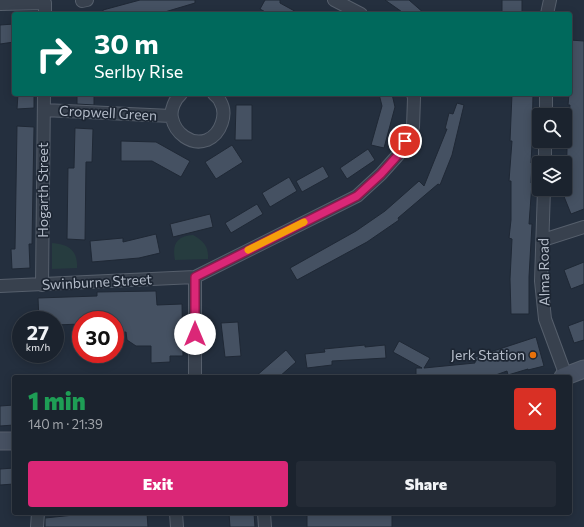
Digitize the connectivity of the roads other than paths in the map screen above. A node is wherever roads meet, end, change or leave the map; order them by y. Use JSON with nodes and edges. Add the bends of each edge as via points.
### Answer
{"nodes":[{"id":1,"x":334,"y":0,"type":"edge"},
{"id":2,"x":550,"y":0,"type":"edge"},
{"id":3,"x":0,"y":4,"type":"edge"},
{"id":4,"x":45,"y":8,"type":"edge"},
{"id":5,"x":357,"y":12,"type":"edge"},
{"id":6,"x":547,"y":12,"type":"edge"},
{"id":7,"x":44,"y":96,"type":"edge"},
{"id":8,"x":180,"y":96,"type":"edge"},
{"id":9,"x":216,"y":96,"type":"edge"},
{"id":10,"x":414,"y":96,"type":"edge"},
{"id":11,"x":546,"y":96,"type":"edge"},
{"id":12,"x":546,"y":108,"type":"edge"},
{"id":13,"x":44,"y":110,"type":"junction"},
{"id":14,"x":171,"y":116,"type":"junction"},
{"id":15,"x":544,"y":196,"type":"edge"},
{"id":16,"x":584,"y":227,"type":"edge"},
{"id":17,"x":543,"y":240,"type":"junction"},
{"id":18,"x":195,"y":277,"type":"junction"},
{"id":19,"x":42,"y":285,"type":"junction"},
{"id":20,"x":0,"y":286,"type":"edge"},
{"id":21,"x":584,"y":369,"type":"edge"},
{"id":22,"x":195,"y":375,"type":"edge"},
{"id":23,"x":563,"y":375,"type":"edge"},
{"id":24,"x":569,"y":375,"type":"edge"},
{"id":25,"x":12,"y":440,"type":"edge"},
{"id":26,"x":0,"y":441,"type":"edge"},
{"id":27,"x":38,"y":515,"type":"edge"},
{"id":28,"x":176,"y":515,"type":"edge"},
{"id":29,"x":264,"y":515,"type":"edge"},
{"id":30,"x":37,"y":527,"type":"edge"},
{"id":31,"x":177,"y":527,"type":"edge"},
{"id":32,"x":265,"y":527,"type":"edge"}],
"edges":[{"from":1,"to":5,"type":"street"},
{"from":2,"to":6,"type":"street"},
{"from":3,"to":4,"type":"street"},
{"from":7,"to":13,"type":"street","name":"Hogarth Street"},
{"from":8,"to":14,"type":"street","name":"Cropwell Green","via":[[173,105]]},
{"from":9,"to":14,"type":"street","name":"Cropwell Green","via":[[224,112],[222,124],[216,134],[206,140],[194,140],[183,136],[175,128]]},
{"from":10,"to":18,"type":"street","via":[[413,127],[398,155],[357,196]]},
{"from":11,"to":12,"type":"street"},
{"from":13,"to":14,"type":"street","name":"Cropwell Green"},
{"from":13,"to":19,"type":"street","name":"Hogarth Street"},
{"from":15,"to":17,"type":"street","name":"Alma Road"},
{"from":16,"to":17,"type":"street"},
{"from":17,"to":23,"type":"street","name":"Alma Road","via":[[541,281],[544,319]]},
{"from":18,"to":19,"type":"street","name":"Swinburne Street"},
{"from":18,"to":22,"type":"street"},
{"from":19,"to":20,"type":"street","name":"Swinburne Street"},
{"from":21,"to":24,"type":"main road"},
{"from":25,"to":26,"type":"main road"},
{"from":27,"to":30,"type":"street"},
{"from":28,"to":31,"type":"street"},
{"from":29,"to":32,"type":"street"}]}
